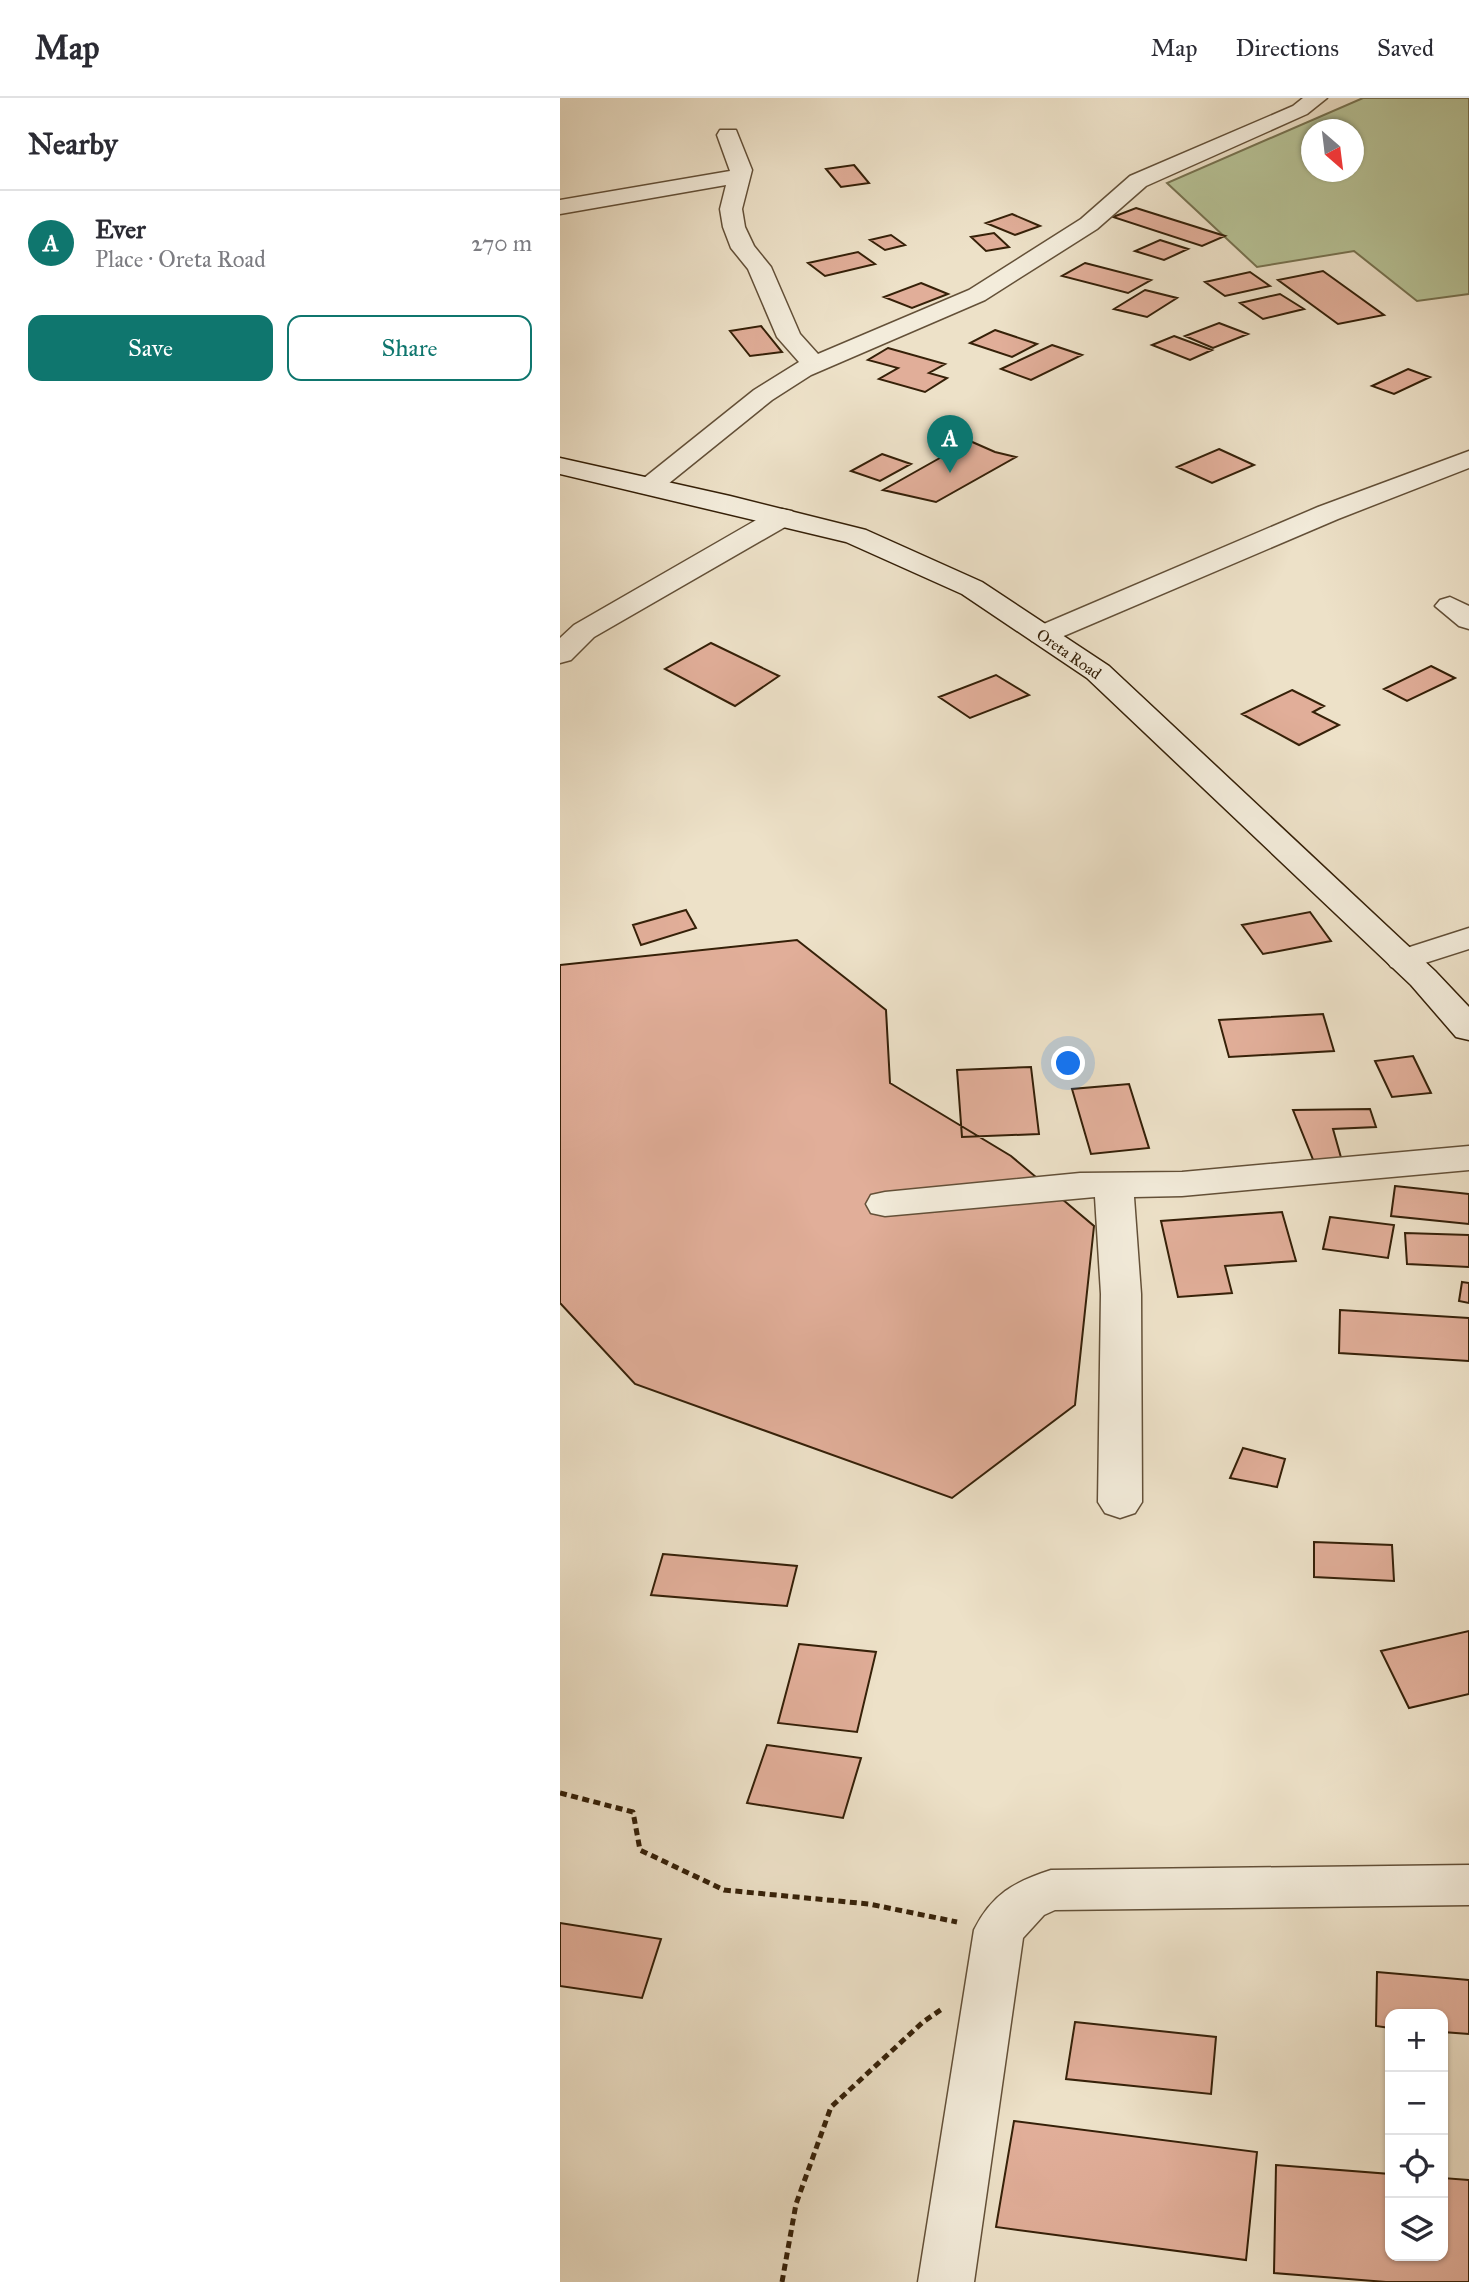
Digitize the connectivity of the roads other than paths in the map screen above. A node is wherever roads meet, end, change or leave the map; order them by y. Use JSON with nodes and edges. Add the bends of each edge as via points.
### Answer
{"nodes":[{"id":1,"x":1317,"y":98,"type":"edge"},
{"id":2,"x":728,"y":135,"type":"dead end"},
{"id":3,"x":739,"y":176,"type":"junction"},
{"id":4,"x":560,"y":207,"type":"edge"},
{"id":5,"x":815,"y":365,"type":"junction"},
{"id":6,"x":1469,"y":459,"type":"edge"},
{"id":7,"x":560,"y":466,"type":"edge"},
{"id":8,"x":648,"y":486,"type":"junction"},
{"id":9,"x":782,"y":517,"type":"junction"},
{"id":10,"x":1041,"y":635,"type":"junction"},
{"id":11,"x":560,"y":654,"type":"edge"},
{"id":12,"x":1469,"y":939,"type":"edge"},
{"id":13,"x":1403,"y":960,"type":"junction"},
{"id":14,"x":1469,"y":1028,"type":"edge"},
{"id":15,"x":1469,"y":1158,"type":"edge"},
{"id":16,"x":1114,"y":1185,"type":"junction"},
{"id":17,"x":886,"y":1204,"type":"dead end"},
{"id":18,"x":1120,"y":1502,"type":"dead end"},
{"id":19,"x":1469,"y":1885,"type":"edge"},
{"id":20,"x":946,"y":2282,"type":"edge"}],
"edges":[{"from":1,"to":5,"type":"street","via":[[1300,110],[1138,181],[1089,224],[977,295]]},
{"from":2,"to":3,"type":"street"},
{"from":3,"to":4,"type":"street"},
{"from":3,"to":5,"type":"street","via":[[731,209],[734,227],[759,267],[789,337]]},
{"from":5,"to":8,"type":"street","via":[[763,395]]},
{"from":6,"to":10,"type":"street","via":[[1328,513]]},
{"from":7,"to":8,"type":"street","name":"Oreta Road"},
{"from":8,"to":9,"type":"street","name":"Oreta Road"},
{"from":9,"to":10,"type":"street","name":"Oreta Road","via":[[856,537],[960,583]]},
{"from":9,"to":11,"type":"street","via":[[584,631]]},
{"from":10,"to":13,"type":"street","name":"Oreta Road","via":[[1098,673]]},
{"from":12,"to":13,"type":"street"},
{"from":13,"to":14,"type":"street","name":"Oreta Road"},
{"from":15,"to":16,"type":"street","via":[[1182,1184]]},
{"from":16,"to":17,"type":"street"},
{"from":16,"to":18,"type":"street","via":[[1121,1294]]},
{"from":19,"to":20,"type":"street","via":[[1051,1890],[1026,1901],[997,1952]]}]}
